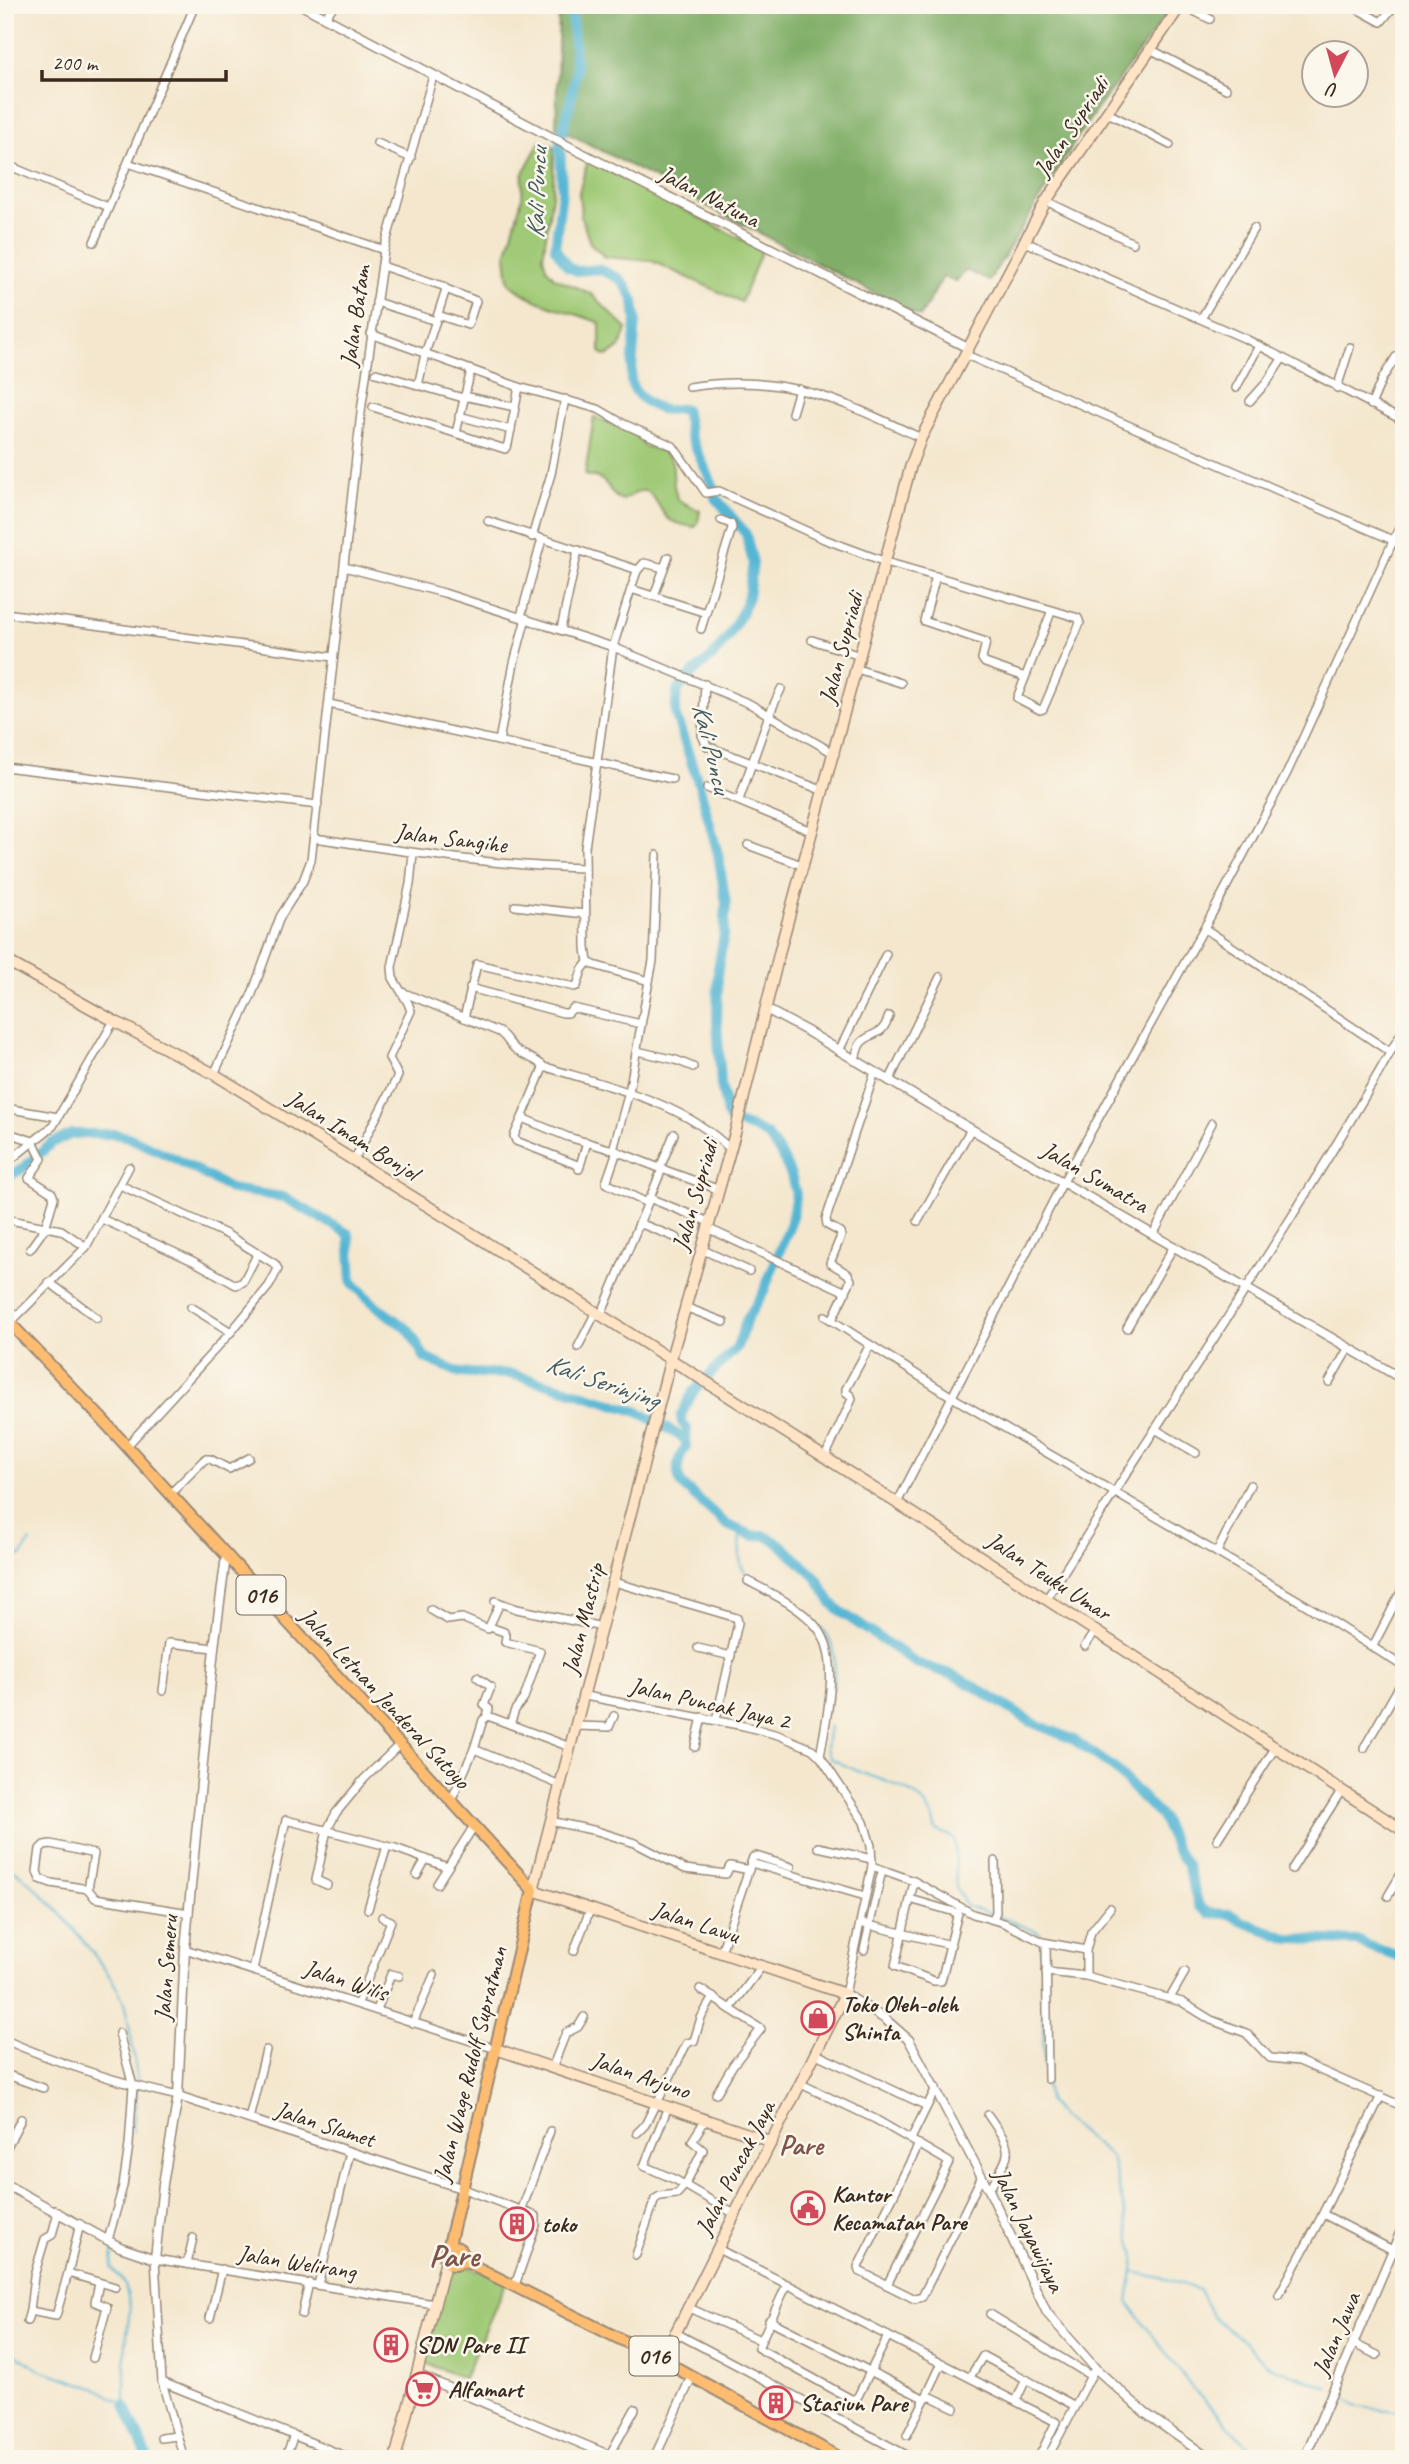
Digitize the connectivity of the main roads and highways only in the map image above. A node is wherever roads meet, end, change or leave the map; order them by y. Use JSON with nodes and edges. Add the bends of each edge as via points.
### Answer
{"nodes":[{"id":1,"x":1181,"y":5,"type":"edge"},
{"id":2,"x":5,"y":960,"type":"edge"},
{"id":3,"x":7,"y":1321,"type":"edge"},
{"id":4,"x":671,"y":1358,"type":"junction"},
{"id":5,"x":1404,"y":1831,"type":"edge"},
{"id":6,"x":516,"y":1872,"type":"junction"},
{"id":7,"x":533,"y":1890,"type":"junction"},
{"id":8,"x":528,"y":1912,"type":"junction"},
{"id":9,"x":845,"y":1994,"type":"joint"},
{"id":10,"x":496,"y":2049,"type":"junction"},
{"id":11,"x":772,"y":2142,"type":"junction"},
{"id":12,"x":447,"y":2255,"type":"junction"},
{"id":13,"x":662,"y":2360,"type":"junction"},
{"id":14,"x":395,"y":2459,"type":"edge"},
{"id":15,"x":842,"y":2459,"type":"edge"}],
"edges":[{"from":1,"to":4,"type":"main road","name":"Jalan Supriadi","via":[[1046,201],[920,438]]},
{"from":2,"to":4,"type":"main road","name":"Jalan Imam Bonjol","via":[[214,1074]]},
{"from":3,"to":6,"type":"main road","name":"Jalan Letnan Jenderal Sutoyo","number":"016"},
{"from":4,"to":5,"type":"main road","name":"Jalan Teuku Umar"},
{"from":4,"to":7,"type":"main road","name":"Jalan Mastrip"},
{"from":6,"to":7,"type":"main road","name":"Jalan Letnan Jenderal Sutoyo","number":"016"},
{"from":6,"to":8,"type":"main road","number":"016"},
{"from":7,"to":8,"type":"main road","name":"Jalan Wage Rudolf Supratman","number":"016"},
{"from":7,"to":9,"type":"main road","name":"Jalan Lawu"},
{"from":8,"to":10,"type":"main road","name":"Jalan Wage Rudolf Supratman","number":"016"},
{"from":9,"to":11,"type":"main road","name":"Jalan Puncak Jaya"},
{"from":10,"to":11,"type":"main road","name":"Jalan Arjuno"},
{"from":10,"to":12,"type":"main road","name":"Jalan Wage Rudolf Supratman","number":"016"},
{"from":11,"to":13,"type":"main road","name":"Jalan Puncak Jaya"},
{"from":12,"to":13,"type":"main road","number":"016","via":[[456,2247],[462,2260]]},
{"from":12,"to":14,"type":"main road"},
{"from":13,"to":15,"type":"main road","number":"016"}]}
